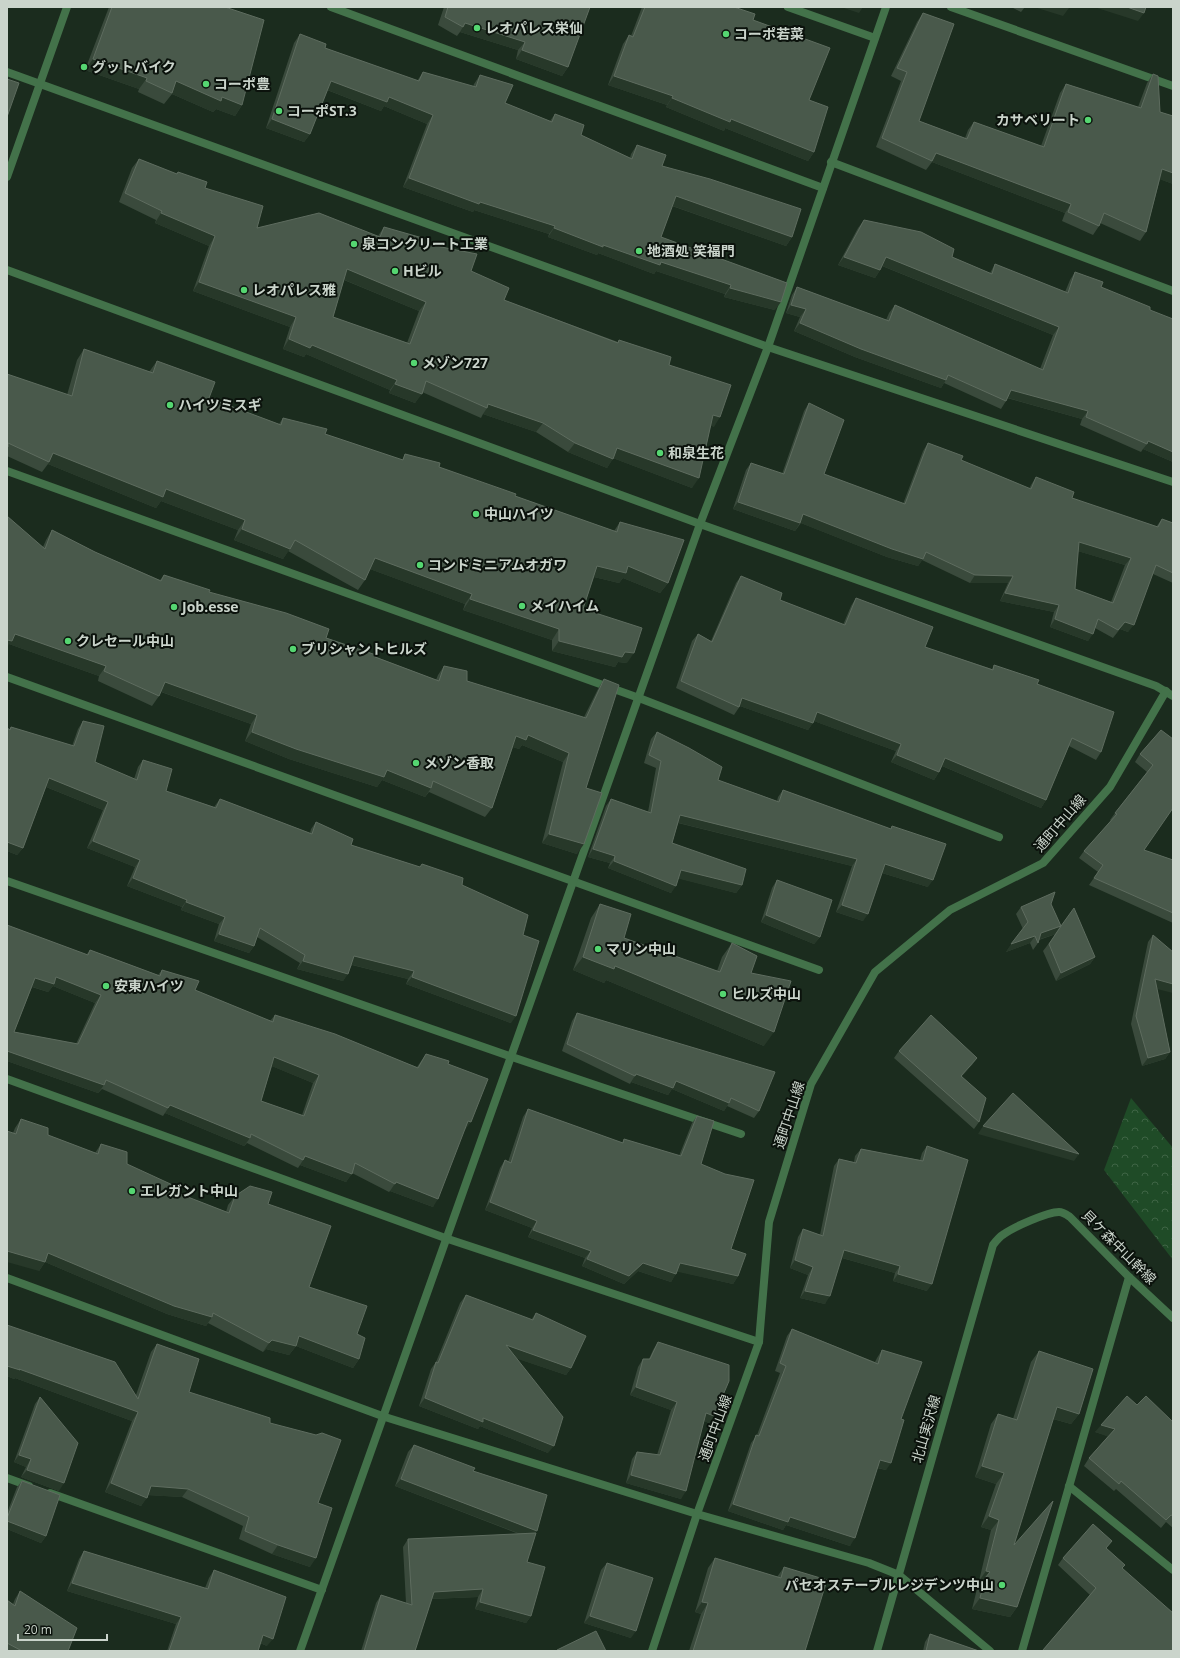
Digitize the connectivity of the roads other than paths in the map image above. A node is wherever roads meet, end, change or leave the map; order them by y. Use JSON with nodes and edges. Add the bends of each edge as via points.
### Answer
{"nodes":[{"id":1,"x":67,"y":7,"type":"edge"},
{"id":2,"x":331,"y":7,"type":"edge"},
{"id":3,"x":788,"y":7,"type":"edge"},
{"id":4,"x":886,"y":7,"type":"edge"},
{"id":5,"x":951,"y":7,"type":"edge"},
{"id":6,"x":875,"y":38,"type":"junction"},
{"id":7,"x":7,"y":72,"type":"edge"},
{"id":8,"x":40,"y":84,"type":"junction"},
{"id":9,"x":1173,"y":86,"type":"edge"},
{"id":10,"x":831,"y":162,"type":"junction"},
{"id":11,"x":7,"y":177,"type":"edge"},
{"id":12,"x":823,"y":188,"type":"junction"},
{"id":13,"x":7,"y":270,"type":"edge"},
{"id":14,"x":1173,"y":290,"type":"edge"},
{"id":15,"x":768,"y":347,"type":"junction"},
{"id":16,"x":7,"y":471,"type":"edge"},
{"id":17,"x":1173,"y":482,"type":"edge"},
{"id":18,"x":700,"y":524,"type":"junction"},
{"id":19,"x":7,"y":678,"type":"edge"},
{"id":20,"x":1166,"y":691,"type":"junction"},
{"id":21,"x":1173,"y":696,"type":"edge"},
{"id":22,"x":639,"y":698,"type":"junction"},
{"id":23,"x":999,"y":837,"type":"dead end"},
{"id":24,"x":574,"y":880,"type":"junction"},
{"id":25,"x":7,"y":881,"type":"edge"},
{"id":26,"x":820,"y":970,"type":"dead end"},
{"id":27,"x":512,"y":1056,"type":"junction"},
{"id":28,"x":7,"y":1079,"type":"edge"},
{"id":29,"x":741,"y":1134,"type":"dead end"},
{"id":30,"x":1018,"y":1227,"type":"joint"},
{"id":31,"x":448,"y":1239,"type":"junction"},
{"id":32,"x":1129,"y":1277,"type":"junction"},
{"id":33,"x":7,"y":1278,"type":"edge"},
{"id":34,"x":1173,"y":1318,"type":"edge"},
{"id":35,"x":760,"y":1342,"type":"junction"},
{"id":36,"x":385,"y":1417,"type":"junction"},
{"id":37,"x":7,"y":1478,"type":"edge"},
{"id":38,"x":1069,"y":1486,"type":"junction"},
{"id":39,"x":697,"y":1514,"type":"junction"},
{"id":40,"x":1173,"y":1570,"type":"edge"},
{"id":41,"x":899,"y":1575,"type":"junction"},
{"id":42,"x":322,"y":1590,"type":"junction"},
{"id":43,"x":300,"y":1651,"type":"edge"},
{"id":44,"x":652,"y":1651,"type":"edge"},
{"id":45,"x":877,"y":1651,"type":"edge"},
{"id":46,"x":990,"y":1651,"type":"edge"},
{"id":47,"x":1022,"y":1651,"type":"edge"}],
"edges":[{"from":1,"to":8,"type":"street"},
{"from":2,"to":12,"type":"street"},
{"from":3,"to":6,"type":"street"},
{"from":4,"to":6,"type":"street"},
{"from":5,"to":9,"type":"street"},
{"from":6,"to":10,"type":"street"},
{"from":7,"to":8,"type":"street"},
{"from":8,"to":11,"type":"street"},
{"from":8,"to":15,"type":"street"},
{"from":10,"to":12,"type":"street"},
{"from":10,"to":14,"type":"street"},
{"from":12,"to":15,"type":"street"},
{"from":13,"to":18,"type":"street"},
{"from":15,"to":17,"type":"street"},
{"from":15,"to":18,"type":"street"},
{"from":16,"to":22,"type":"street"},
{"from":18,"to":20,"type":"street"},
{"from":18,"to":22,"type":"street"},
{"from":19,"to":24,"type":"street"},
{"from":20,"to":21,"type":"street"},
{"from":20,"to":35,"type":"street","name":"通町中山線","via":[[1110,787],[1043,863],[950,910],[875,972],[811,1084],[769,1222]]},
{"from":22,"to":23,"type":"street"},
{"from":22,"to":24,"type":"street"},
{"from":24,"to":26,"type":"street"},
{"from":24,"to":27,"type":"street"},
{"from":25,"to":27,"type":"street"},
{"from":27,"to":29,"type":"street"},
{"from":27,"to":31,"type":"street"},
{"from":28,"to":31,"type":"street"},
{"from":30,"to":32,"type":"street","name":"貝ケ森中山幹線","via":[[1060,1212],[1070,1217]]},
{"from":30,"to":41,"type":"street","name":"北山実沢線","via":[[1004,1234],[993,1245]]},
{"from":31,"to":35,"type":"street"},
{"from":31,"to":36,"type":"street"},
{"from":32,"to":34,"type":"street","name":"貝ケ森中山幹線"},
{"from":32,"to":38,"type":"street"},
{"from":33,"to":36,"type":"street"},
{"from":35,"to":39,"type":"street","name":"通町中山線"},
{"from":36,"to":39,"type":"street"},
{"from":36,"to":42,"type":"street"},
{"from":37,"to":42,"type":"street"},
{"from":38,"to":40,"type":"street"},
{"from":38,"to":47,"type":"street"},
{"from":39,"to":41,"type":"street"},
{"from":39,"to":44,"type":"street","name":"通町中山線"},
{"from":41,"to":45,"type":"street","name":"北山実沢線"},
{"from":41,"to":46,"type":"street"},
{"from":42,"to":43,"type":"street"}]}
